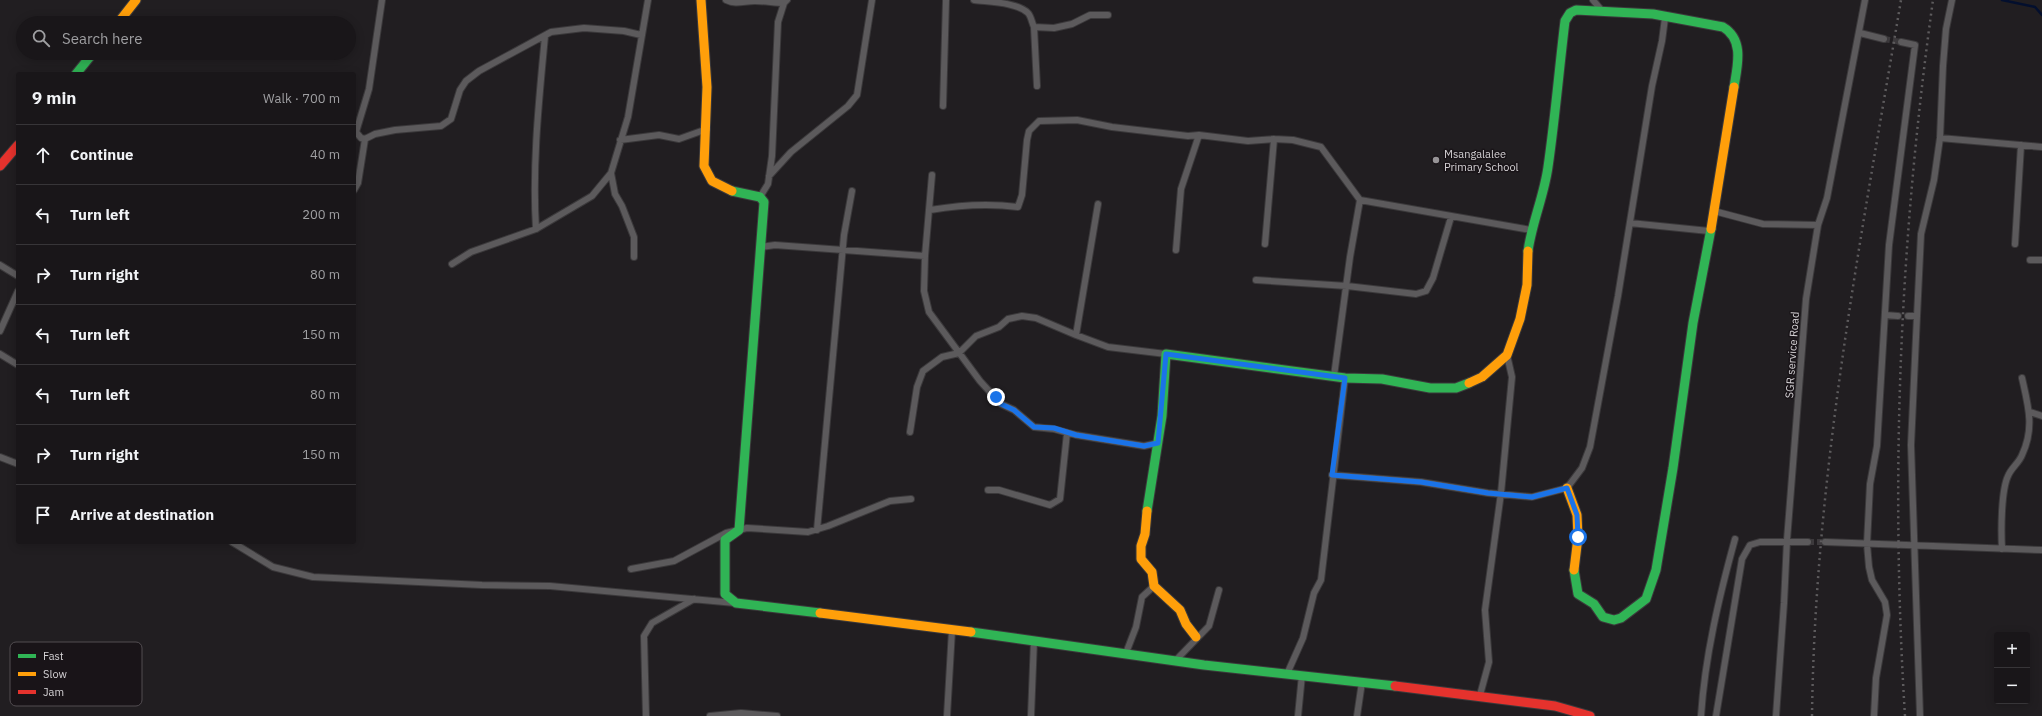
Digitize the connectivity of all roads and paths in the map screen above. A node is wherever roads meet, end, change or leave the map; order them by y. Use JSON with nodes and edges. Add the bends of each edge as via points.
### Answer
{"nodes":[{"id":1,"x":136,"y":0,"type":"edge"},
{"id":2,"x":382,"y":0,"type":"edge"},
{"id":3,"x":648,"y":0,"type":"edge"},
{"id":4,"x":701,"y":0,"type":"edge"},
{"id":5,"x":726,"y":0,"type":"edge"},
{"id":6,"x":872,"y":0,"type":"edge"},
{"id":7,"x":946,"y":0,"type":"edge"},
{"id":8,"x":974,"y":0,"type":"edge"},
{"id":9,"x":1593,"y":0,"type":"edge"},
{"id":10,"x":1865,"y":0,"type":"edge"},
{"id":11,"x":1952,"y":0,"type":"edge"},
{"id":12,"x":786,"y":1,"type":"edge"},
{"id":13,"x":1603,"y":12,"type":"junction"},
{"id":14,"x":1108,"y":15,"type":"dead end"},
{"id":15,"x":123,"y":16,"type":"edge"},
{"id":16,"x":1665,"y":18,"type":"junction"},
{"id":17,"x":1034,"y":27,"type":"junction"},
{"id":18,"x":1860,"y":33,"type":"junction"},
{"id":19,"x":640,"y":35,"type":"junction"},
{"id":20,"x":545,"y":36,"type":"junction"},
{"id":21,"x":1884,"y":39,"type":"tunnel mouth"},
{"id":22,"x":1901,"y":42,"type":"tunnel mouth"},
{"id":23,"x":87,"y":60,"type":"edge"},
{"id":24,"x":78,"y":72,"type":"edge"},
{"id":25,"x":1037,"y":86,"type":"dead end"},
{"id":26,"x":943,"y":106,"type":"dead end"},
{"id":27,"x":706,"y":129,"type":"junction"},
{"id":28,"x":1199,"y":135,"type":"junction"},
{"id":29,"x":1940,"y":138,"type":"junction"},
{"id":30,"x":365,"y":139,"type":"junction"},
{"id":31,"x":620,"y":140,"type":"junction"},
{"id":32,"x":1274,"y":140,"type":"junction"},
{"id":33,"x":2021,"y":145,"type":"junction"},
{"id":34,"x":16,"y":147,"type":"edge"},
{"id":35,"x":2042,"y":147,"type":"edge"},
{"id":36,"x":0,"y":166,"type":"edge"},
{"id":37,"x":611,"y":173,"type":"junction"},
{"id":38,"x":932,"y":175,"type":"dead end"},
{"id":39,"x":769,"y":176,"type":"junction"},
{"id":40,"x":356,"y":186,"type":"edge"},
{"id":41,"x":852,"y":191,"type":"dead end"},
{"id":42,"x":760,"y":197,"type":"junction"},
{"id":43,"x":1360,"y":200,"type":"junction"},
{"id":44,"x":1098,"y":204,"type":"dead end"},
{"id":45,"x":930,"y":210,"type":"junction"},
{"id":46,"x":1714,"y":211,"type":"junction"},
{"id":47,"x":1452,"y":217,"type":"junction"},
{"id":48,"x":1630,"y":223,"type":"junction"},
{"id":49,"x":1818,"y":225,"type":"junction"},
{"id":50,"x":536,"y":229,"type":"junction"},
{"id":51,"x":1532,"y":230,"type":"junction"},
{"id":52,"x":1709,"y":231,"type":"junction"},
{"id":53,"x":1264,"y":244,"type":"dead end"},
{"id":54,"x":2015,"y":244,"type":"dead end"},
{"id":55,"x":761,"y":247,"type":"junction"},
{"id":56,"x":844,"y":249,"type":"junction"},
{"id":57,"x":1176,"y":250,"type":"dead end"},
{"id":58,"x":925,"y":256,"type":"junction"},
{"id":59,"x":634,"y":257,"type":"dead end"},
{"id":60,"x":2030,"y":260,"type":"dead end"},
{"id":61,"x":2042,"y":260,"type":"edge"},
{"id":62,"x":452,"y":264,"type":"dead end"},
{"id":63,"x":0,"y":265,"type":"edge"},
{"id":64,"x":16,"y":275,"type":"edge"},
{"id":65,"x":1256,"y":280,"type":"dead end"},
{"id":66,"x":1347,"y":286,"type":"junction"},
{"id":67,"x":16,"y":295,"type":"edge"},
{"id":68,"x":1885,"y":315,"type":"junction"},
{"id":69,"x":1898,"y":316,"type":"dead end"},
{"id":70,"x":1908,"y":316,"type":"dead end"},
{"id":71,"x":1917,"y":316,"type":"junction"},
{"id":72,"x":0,"y":331,"type":"edge"},
{"id":73,"x":1076,"y":335,"type":"junction"},
{"id":74,"x":959,"y":353,"type":"junction"},
{"id":75,"x":0,"y":354,"type":"edge"},
{"id":76,"x":1166,"y":354,"type":"junction"},
{"id":77,"x":1507,"y":355,"type":"junction"},
{"id":78,"x":16,"y":364,"type":"edge"},
{"id":79,"x":1334,"y":376,"type":"junction"},
{"id":80,"x":1345,"y":378,"type":"junction"},
{"id":81,"x":2022,"y":378,"type":"dead end"},
{"id":82,"x":2030,"y":412,"type":"junction"},
{"id":83,"x":2042,"y":416,"type":"edge"},
{"id":84,"x":910,"y":432,"type":"dead end"},
{"id":85,"x":1067,"y":433,"type":"junction"},
{"id":86,"x":1158,"y":443,"type":"junction"},
{"id":87,"x":0,"y":457,"type":"edge"},
{"id":88,"x":16,"y":463,"type":"edge"},
{"id":89,"x":1332,"y":475,"type":"junction"},
{"id":90,"x":1567,"y":488,"type":"junction"},
{"id":91,"x":988,"y":490,"type":"dead end"},
{"id":92,"x":1501,"y":493,"type":"junction"},
{"id":93,"x":911,"y":499,"type":"dead end"},
{"id":94,"x":739,"y":530,"type":"junction"},
{"id":95,"x":817,"y":530,"type":"junction"},
{"id":96,"x":1735,"y":539,"type":"dead end"},
{"id":97,"x":1787,"y":540,"type":"junction"},
{"id":98,"x":1808,"y":542,"type":"tunnel mouth"},
{"id":99,"x":1825,"y":542,"type":"tunnel mouth"},
{"id":100,"x":235,"y":544,"type":"edge"},
{"id":101,"x":1867,"y":544,"type":"junction"},
{"id":102,"x":1914,"y":547,"type":"junction"},
{"id":103,"x":2002,"y":549,"type":"junction"},
{"id":104,"x":2042,"y":550,"type":"edge"},
{"id":105,"x":632,"y":569,"type":"dead end"},
{"id":106,"x":1154,"y":586,"type":"junction"},
{"id":107,"x":1219,"y":590,"type":"dead end"},
{"id":108,"x":694,"y":600,"type":"junction"},
{"id":109,"x":736,"y":603,"type":"junction"},
{"id":110,"x":952,"y":630,"type":"junction"},
{"id":111,"x":1196,"y":637,"type":"junction"},
{"id":112,"x":1034,"y":640,"type":"junction"},
{"id":113,"x":1126,"y":653,"type":"junction"},
{"id":114,"x":1176,"y":660,"type":"junction"},
{"id":115,"x":1287,"y":674,"type":"junction"},
{"id":116,"x":1302,"y":675,"type":"junction"},
{"id":117,"x":1362,"y":682,"type":"junction"},
{"id":118,"x":1480,"y":695,"type":"junction"},
{"id":119,"x":646,"y":716,"type":"edge"},
{"id":120,"x":710,"y":716,"type":"edge"},
{"id":121,"x":777,"y":716,"type":"edge"},
{"id":122,"x":947,"y":716,"type":"edge"},
{"id":123,"x":1031,"y":716,"type":"edge"},
{"id":124,"x":1298,"y":716,"type":"edge"},
{"id":125,"x":1357,"y":716,"type":"edge"},
{"id":126,"x":1590,"y":716,"type":"edge"},
{"id":127,"x":1701,"y":716,"type":"edge"},
{"id":128,"x":1716,"y":716,"type":"edge"},
{"id":129,"x":1776,"y":716,"type":"edge"},
{"id":130,"x":1874,"y":716,"type":"edge"},
{"id":131,"x":1920,"y":716,"type":"edge"}],
"edges":[{"from":1,"to":15,"type":"street"},
{"from":2,"to":30,"type":"street","via":[[368,89],[356,132]]},
{"from":3,"to":19,"type":"street"},
{"from":4,"to":27,"type":"street","via":[[707,87]]},
{"from":5,"to":12,"type":"street","via":[[732,3]]},
{"from":6,"to":39,"type":"street","via":[[857,95],[848,106],[791,152]]},
{"from":7,"to":26,"type":"street"},
{"from":8,"to":17,"type":"street","via":[[1011,5],[1028,13]]},
{"from":9,"to":13,"type":"street"},
{"from":10,"to":18,"type":"street","name":"SGR service Road"},
{"from":11,"to":29,"type":"street","via":[[1946,29]]},
{"from":12,"to":39,"type":"street","via":[[778,22]]},
{"from":13,"to":16,"type":"street","via":[[1653,14]]},
{"from":13,"to":51,"type":"street","via":[[1576,10],[1570,13],[1565,21],[1548,168]]},
{"from":14,"to":17,"type":"street","via":[[1090,15],[1072,24],[1054,28]]},
{"from":16,"to":46,"type":"street","via":[[1708,24],[1728,30],[1734,38],[1738,52]]},
{"from":16,"to":48,"type":"street"},
{"from":17,"to":25,"type":"street"},
{"from":18,"to":21,"type":"street"},
{"from":18,"to":49,"type":"street","name":"SGR service Road","via":[[1827,198]]},
{"from":19,"to":20,"type":"street","via":[[584,28],[563,30]]},
{"from":19,"to":31,"type":"street","via":[[628,117]]},
{"from":20,"to":30,"type":"street","via":[[479,71],[466,82],[460,90],[451,119],[441,126],[395,130]]},
{"from":20,"to":50,"type":"street","via":[[536,138]]},
{"from":22,"to":68,"type":"street","via":[[1915,45],[1889,245]]},
{"from":23,"to":24,"type":"street"},
{"from":27,"to":31,"type":"street","via":[[679,140],[659,135]]},
{"from":27,"to":42,"type":"street","via":[[704,166],[707,177],[721,188]]},
{"from":28,"to":32,"type":"street","via":[[1248,141]]},
{"from":28,"to":45,"type":"street","via":[[1188,136],[1112,127],[1077,120],[1039,121],[1029,131],[1022,195],[1018,207],[956,206]]},
{"from":28,"to":57,"type":"street","via":[[1182,189]]},
{"from":29,"to":33,"type":"street"},
{"from":29,"to":71,"type":"street","via":[[1934,180],[1921,234]]},
{"from":30,"to":40,"type":"street"},
{"from":31,"to":37,"type":"street"},
{"from":32,"to":43,"type":"street","via":[[1293,140],[1321,147]]},
{"from":32,"to":53,"type":"street"},
{"from":33,"to":35,"type":"street"},
{"from":33,"to":54,"type":"street"},
{"from":34,"to":36,"type":"street"},
{"from":37,"to":50,"type":"street","via":[[592,196]]},
{"from":37,"to":59,"type":"street","via":[[615,194],[634,237]]},
{"from":38,"to":45,"type":"street"},
{"from":39,"to":42,"type":"street","via":[[768,184]]},
{"from":41,"to":56,"type":"street"},
{"from":42,"to":55,"type":"street","via":[[764,202]]},
{"from":43,"to":47,"type":"street"},
{"from":43,"to":66,"type":"street"},
{"from":44,"to":73,"type":"street"},
{"from":45,"to":58,"type":"street"},
{"from":46,"to":49,"type":"street","via":[[1763,224]]},
{"from":46,"to":52,"type":"street"},
{"from":47,"to":51,"type":"street"},
{"from":47,"to":66,"type":"street","via":[[1433,278],[1426,291],[1416,294]]},
{"from":48,"to":52,"type":"street"},
{"from":48,"to":90,"type":"street","via":[[1590,447],[1582,468]]},
{"from":49,"to":97,"type":"street","name":"SGR service Road","via":[[1806,298]]},
{"from":50,"to":62,"type":"street","via":[[471,252]]},
{"from":51,"to":77,"type":"street","via":[[1526,291],[1520,319]]},
{"from":52,"to":90,"type":"street","via":[[1656,570],[1646,599],[1621,618],[1614,620],[1603,617],[1594,604],[1578,594],[1574,567],[1578,537],[1577,515]]},
{"from":55,"to":56,"type":"street","via":[[775,245]]},
{"from":55,"to":94,"type":"street"},
{"from":56,"to":58,"type":"street"},
{"from":56,"to":95,"type":"street"},
{"from":58,"to":74,"type":"street","via":[[924,291],[929,312]]},
{"from":60,"to":61,"type":"street"},
{"from":63,"to":64,"type":"street"},
{"from":65,"to":66,"type":"street"},
{"from":66,"to":79,"type":"street"},
{"from":67,"to":72,"type":"street"},
{"from":68,"to":69,"type":"street"},
{"from":68,"to":101,"type":"street","via":[[1877,446],[1870,484]]},
{"from":70,"to":71,"type":"street"},
{"from":71,"to":102,"type":"street","via":[[1911,445]]},
{"from":73,"to":74,"type":"street","via":[[1036,318],[1022,316],[1008,319],[999,327],[976,336]]},
{"from":73,"to":76,"type":"street","via":[[1108,348]]},
{"from":74,"to":84,"type":"street","via":[[942,357],[923,371],[917,387]]},
{"from":74,"to":85,"type":"street","via":[[1001,404],[1014,410],[1034,427],[1054,428]]},
{"from":75,"to":78,"type":"street"},
{"from":76,"to":79,"type":"street"},
{"from":76,"to":86,"type":"street"},
{"from":77,"to":80,"type":"street","via":[[1482,377],[1456,388],[1430,388],[1382,379]]},
{"from":77,"to":92,"type":"street","via":[[1512,377]]},
{"from":79,"to":80,"type":"street"},
{"from":80,"to":89,"type":"street"},
{"from":81,"to":82,"type":"street"},
{"from":82,"to":83,"type":"street"},
{"from":82,"to":103,"type":"street","via":[[2022,456],[2008,476],[2001,527]]},
{"from":85,"to":86,"type":"street","via":[[1144,446]]},
{"from":85,"to":91,"type":"street","via":[[1060,499],[1050,505],[999,490]]},
{"from":86,"to":106,"type":"street","via":[[1141,546],[1142,559],[1152,572]]},
{"from":87,"to":88,"type":"street"},
{"from":89,"to":92,"type":"street","via":[[1421,482]]},
{"from":89,"to":115,"type":"street","via":[[1321,580],[1314,593],[1303,638]]},
{"from":90,"to":92,"type":"street","via":[[1532,497]]},
{"from":92,"to":118,"type":"street","via":[[1485,610],[1489,662]]},
{"from":93,"to":95,"type":"street","via":[[890,500]]},
{"from":94,"to":95,"type":"street"},
{"from":94,"to":105,"type":"street","via":[[726,533],[674,561]]},
{"from":94,"to":109,"type":"street","via":[[725,540],[725,594]]},
{"from":96,"to":127,"type":"street","via":[[1720,594],[1703,681]]},
{"from":97,"to":98,"type":"street"},
{"from":97,"to":128,"type":"street","via":[[1750,545],[1742,559]]},
{"from":97,"to":129,"type":"street","name":"SGR service Road"},
{"from":99,"to":101,"type":"street"},
{"from":100,"to":108,"type":"street","via":[[273,567],[313,577],[550,586]]},
{"from":101,"to":102,"type":"street"},
{"from":101,"to":130,"type":"street","via":[[1872,580],[1885,602],[1887,615],[1876,678]]},
{"from":102,"to":103,"type":"street"},
{"from":102,"to":131,"type":"street"},
{"from":103,"to":104,"type":"street"},
{"from":106,"to":111,"type":"street","via":[[1180,610]]},
{"from":106,"to":113,"type":"street","via":[[1142,597],[1136,627]]},
{"from":107,"to":111,"type":"street","via":[[1209,626]]},
{"from":108,"to":109,"type":"street"},
{"from":108,"to":119,"type":"street","via":[[652,623],[644,636]]},
{"from":109,"to":110,"type":"street"},
{"from":110,"to":112,"type":"street"},
{"from":110,"to":122,"type":"street"},
{"from":111,"to":114,"type":"street"},
{"from":112,"to":113,"type":"street"},
{"from":112,"to":123,"type":"street"},
{"from":113,"to":114,"type":"street"},
{"from":114,"to":115,"type":"street"},
{"from":115,"to":116,"type":"street"},
{"from":116,"to":117,"type":"street"},
{"from":116,"to":124,"type":"street"},
{"from":117,"to":118,"type":"street"},
{"from":117,"to":125,"type":"street"},
{"from":118,"to":126,"type":"street","via":[[1554,706]]},
{"from":120,"to":121,"type":"street","via":[[741,713]]}]}
